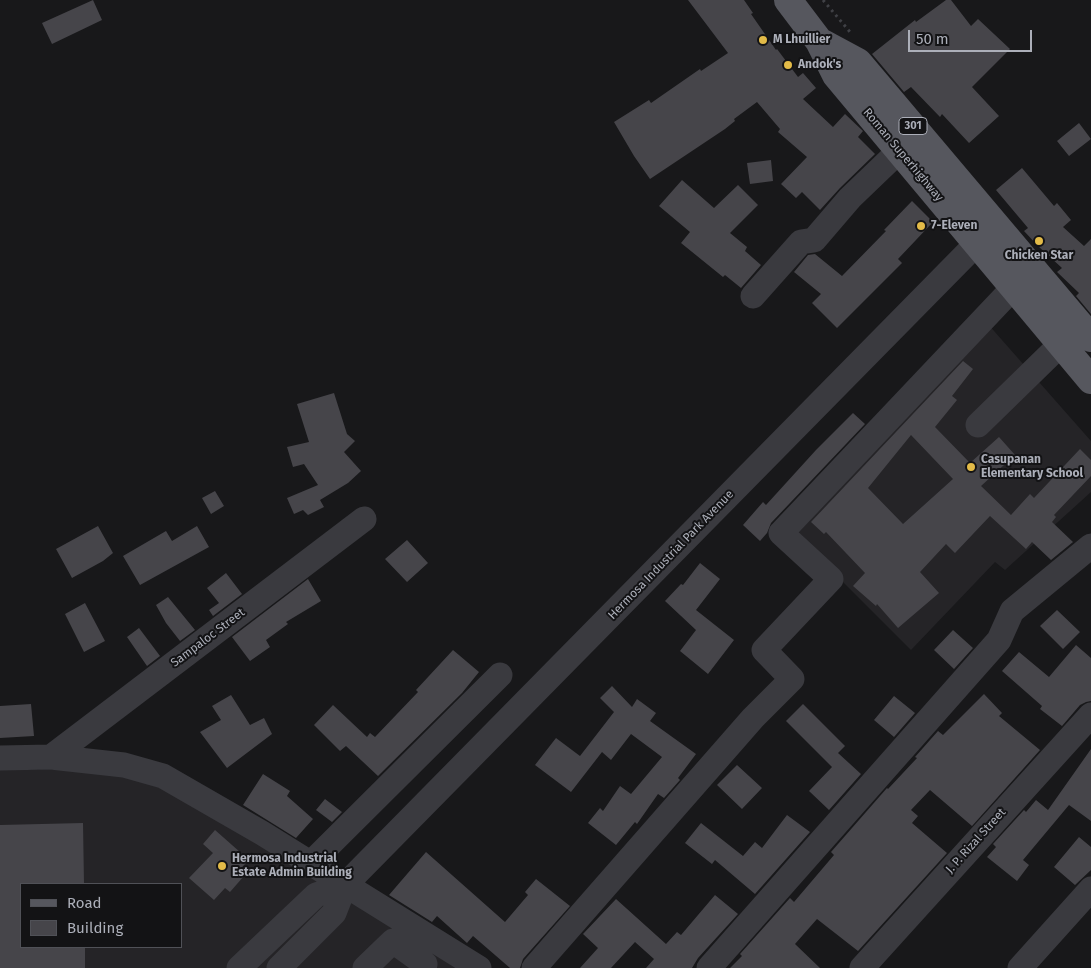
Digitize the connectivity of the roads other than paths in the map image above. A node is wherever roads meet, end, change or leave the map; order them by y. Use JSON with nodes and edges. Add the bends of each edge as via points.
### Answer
{"nodes":[{"id":1,"x":788,"y":0,"type":"edge"},
{"id":2,"x":819,"y":41,"type":"junction"},
{"id":3,"x":899,"y":151,"type":"junction"},
{"id":4,"x":996,"y":224,"type":"junction"},
{"id":5,"x":976,"y":242,"type":"junction"},
{"id":6,"x":1014,"y":287,"type":"junction"},
{"id":7,"x":753,"y":296,"type":"dead end"},
{"id":8,"x":1091,"y":338,"type":"edge"},
{"id":9,"x":1061,"y":344,"type":"junction"},
{"id":10,"x":1091,"y":380,"type":"edge"},
{"id":11,"x":978,"y":425,"type":"dead end"},
{"id":12,"x":364,"y":519,"type":"dead end"},
{"id":13,"x":1091,"y":546,"type":"edge"},
{"id":14,"x":500,"y":675,"type":"dead end"},
{"id":15,"x":1091,"y":714,"type":"edge"},
{"id":16,"x":51,"y":757,"type":"junction"},
{"id":17,"x":0,"y":758,"type":"edge"},
{"id":18,"x":311,"y":863,"type":"junction"},
{"id":19,"x":345,"y":885,"type":"junction"},
{"id":20,"x":1091,"y":889,"type":"edge"},
{"id":21,"x":425,"y":964,"type":"dead end"},
{"id":22,"x":239,"y":968,"type":"edge"},
{"id":23,"x":279,"y":968,"type":"edge"},
{"id":24,"x":365,"y":968,"type":"edge"},
{"id":25,"x":480,"y":968,"type":"edge"},
{"id":26,"x":534,"y":968,"type":"edge"},
{"id":27,"x":709,"y":968,"type":"edge"},
{"id":28,"x":862,"y":968,"type":"edge"},
{"id":29,"x":1020,"y":968,"type":"edge"}],
"edges":[{"from":1,"to":2,"type":"main road","name":"Roman Superhighway","number":"301"},
{"from":2,"to":3,"type":"main road","name":"Roman Superhighway","number":"301","via":[[836,75]]},
{"from":2,"to":4,"type":"main road","name":"Roman Superhighway","number":"301","via":[[858,62]]},
{"from":3,"to":5,"type":"main road","name":"Roman Superhighway","number":"301"},
{"from":3,"to":7,"type":"street","via":[[850,198],[814,240],[801,242]]},
{"from":4,"to":5,"type":"street","name":"Hermosa Industrial Park Avenue"},
{"from":4,"to":8,"type":"main road","name":"Roman Superhighway","number":"301"},
{"from":5,"to":6,"type":"main road","name":"Roman Superhighway","number":"301"},
{"from":5,"to":19,"type":"street","name":"Hermosa Industrial Park Avenue"},
{"from":6,"to":9,"type":"main road","name":"Roman Superhighway","number":"301"},
{"from":6,"to":26,"type":"street","via":[[781,532],[831,579],[764,650],[792,679],[753,718]]},
{"from":9,"to":10,"type":"main road","name":"Roman Superhighway","number":"301"},
{"from":9,"to":11,"type":"street"},
{"from":12,"to":16,"type":"street","name":"Sampaloc Street"},
{"from":13,"to":27,"type":"street","via":[[1012,612],[999,640]]},
{"from":14,"to":18,"type":"street"},
{"from":15,"to":28,"type":"street","name":"J. P. Rizal Street"},
{"from":16,"to":17,"type":"street"},
{"from":16,"to":18,"type":"street","via":[[124,765],[164,776]]},
{"from":18,"to":19,"type":"street"},
{"from":19,"to":22,"type":"street","via":[[316,895]]},
{"from":19,"to":23,"type":"street","via":[[334,913]]},
{"from":19,"to":25,"type":"street"},
{"from":20,"to":29,"type":"street"},
{"from":21,"to":24,"type":"street","via":[[393,942]]}]}
